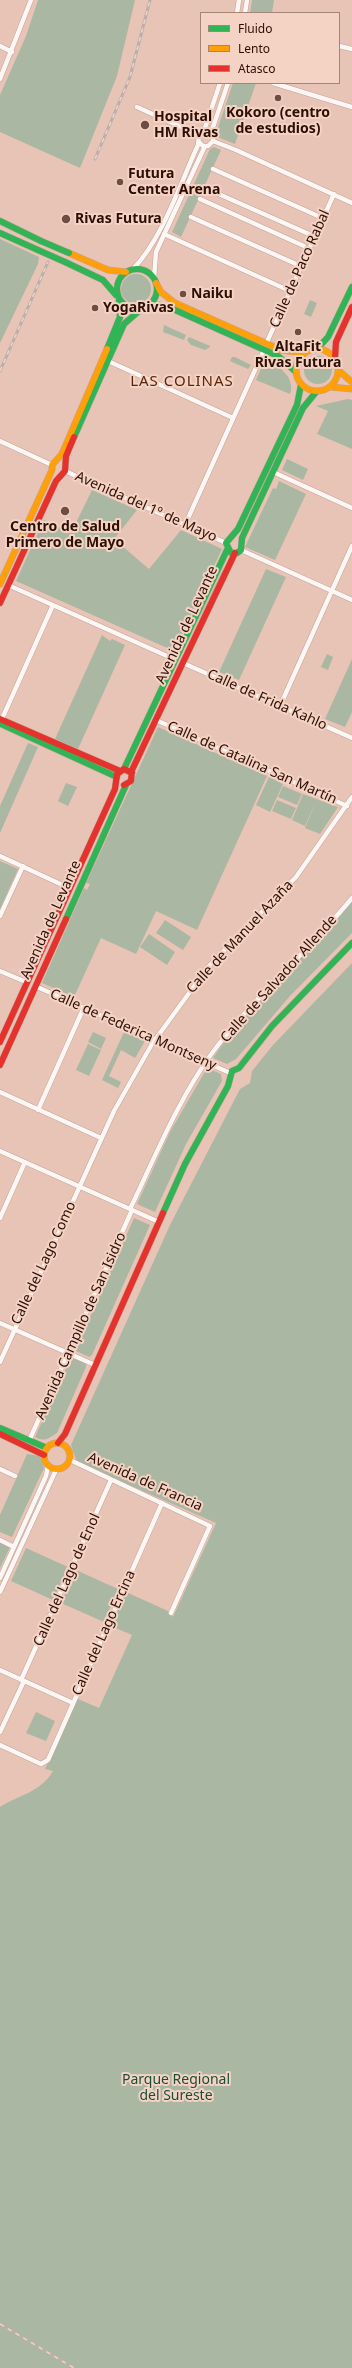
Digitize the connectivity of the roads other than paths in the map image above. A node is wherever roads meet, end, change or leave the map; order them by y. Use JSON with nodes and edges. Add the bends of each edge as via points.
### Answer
{"nodes":[{"id":1,"x":31,"y":0,"type":"edge"},
{"id":2,"x":239,"y":0,"type":"edge"},
{"id":3,"x":247,"y":0,"type":"edge"},
{"id":4,"x":237,"y":12,"type":"edge"},
{"id":5,"x":245,"y":12,"type":"edge"},
{"id":6,"x":0,"y":46,"type":"edge"},
{"id":7,"x":340,"y":46,"type":"edge"},
{"id":8,"x":352,"y":49,"type":"edge"},
{"id":9,"x":12,"y":52,"type":"junction"},
{"id":10,"x":0,"y":79,"type":"edge"},
{"id":11,"x":220,"y":84,"type":"edge"},
{"id":12,"x":228,"y":84,"type":"edge"},
{"id":13,"x":276,"y":84,"type":"edge"},
{"id":14,"x":137,"y":107,"type":"dead end"},
{"id":15,"x":352,"y":107,"type":"edge"},
{"id":16,"x":204,"y":131,"type":"junction"},
{"id":17,"x":211,"y":133,"type":"junction"},
{"id":18,"x":199,"y":135,"type":"junction"},
{"id":19,"x":213,"y":141,"type":"junction"},
{"id":20,"x":199,"y":142,"type":"junction"},
{"id":21,"x":205,"y":146,"type":"junction"},
{"id":22,"x":213,"y":169,"type":"dead end"},
{"id":23,"x":205,"y":188,"type":"dead end"},
{"id":24,"x":334,"y":194,"type":"junction"},
{"id":25,"x":200,"y":199,"type":"dead end"},
{"id":26,"x":352,"y":203,"type":"edge"},
{"id":27,"x":318,"y":216,"type":"dead end"},
{"id":28,"x":191,"y":218,"type":"dead end"},
{"id":29,"x":0,"y":221,"type":"edge"},
{"id":30,"x":0,"y":233,"type":"edge"},
{"id":31,"x":164,"y":234,"type":"junction"},
{"id":32,"x":309,"y":234,"type":"dead end"},
{"id":33,"x":304,"y":246,"type":"dead end"},
{"id":34,"x":296,"y":264,"type":"dead end"},
{"id":35,"x":129,"y":271,"type":"junction"},
{"id":36,"x":155,"y":281,"type":"junction"},
{"id":37,"x":352,"y":287,"type":"edge"},
{"id":38,"x":290,"y":291,"type":"junction"},
{"id":39,"x":118,"y":298,"type":"junction"},
{"id":40,"x":147,"y":307,"type":"junction"},
{"id":41,"x":352,"y":307,"type":"edge"},
{"id":42,"x":140,"y":310,"type":"junction"},
{"id":43,"x":265,"y":347,"type":"junction"},
{"id":44,"x":317,"y":349,"type":"junction"},
{"id":45,"x":304,"y":353,"type":"junction"},
{"id":46,"x":335,"y":358,"type":"junction"},
{"id":47,"x":108,"y":361,"type":"junction"},
{"id":48,"x":339,"y":370,"type":"junction"},
{"id":49,"x":296,"y":372,"type":"junction"},
{"id":50,"x":352,"y":382,"type":"edge"},
{"id":51,"x":301,"y":385,"type":"junction"},
{"id":52,"x":330,"y":387,"type":"junction"},
{"id":53,"x":352,"y":389,"type":"edge"},
{"id":54,"x":316,"y":392,"type":"junction"},
{"id":55,"x":233,"y":418,"type":"junction"},
{"id":56,"x":0,"y":441,"type":"edge"},
{"id":57,"x":58,"y":460,"type":"junction"},
{"id":58,"x":65,"y":463,"type":"junction"},
{"id":59,"x":52,"y":468,"type":"junction"},
{"id":60,"x":273,"y":472,"type":"junction"},
{"id":61,"x":63,"y":473,"type":"junction"},
{"id":62,"x":352,"y":508,"type":"edge"},
{"id":63,"x":185,"y":525,"type":"junction"},
{"id":64,"x":232,"y":538,"type":"junction"},
{"id":65,"x":241,"y":542,"type":"junction"},
{"id":66,"x":227,"y":546,"type":"junction"},
{"id":67,"x":352,"y":546,"type":"edge"},
{"id":68,"x":238,"y":552,"type":"junction"},
{"id":69,"x":0,"y":584,"type":"edge"},
{"id":70,"x":8,"y":585,"type":"junction"},
{"id":71,"x":332,"y":591,"type":"junction"},
{"id":72,"x":352,"y":600,"type":"edge"},
{"id":73,"x":0,"y":603,"type":"edge"},
{"id":74,"x":53,"y":604,"type":"junction"},
{"id":75,"x":176,"y":660,"type":"junction"},
{"id":76,"x":183,"y":662,"type":"junction"},
{"id":77,"x":280,"y":706,"type":"junction"},
{"id":78,"x":156,"y":720,"type":"junction"},
{"id":79,"x":0,"y":721,"type":"edge"},
{"id":80,"x":352,"y":738,"type":"edge"},
{"id":81,"x":119,"y":774,"type":"junction"},
{"id":82,"x":132,"y":774,"type":"junction"},
{"id":83,"x":126,"y":785,"type":"junction"},
{"id":84,"x":352,"y":797,"type":"edge"},
{"id":85,"x":348,"y":806,"type":"junction"},
{"id":86,"x":0,"y":856,"type":"edge"},
{"id":87,"x":23,"y":866,"type":"junction"},
{"id":88,"x":69,"y":888,"type":"junction"},
{"id":89,"x":352,"y":898,"type":"edge"},
{"id":90,"x":0,"y":916,"type":"edge"},
{"id":91,"x":352,"y":943,"type":"edge"},
{"id":92,"x":0,"y":971,"type":"edge"},
{"id":93,"x":26,"y":982,"type":"junction"},
{"id":94,"x":35,"y":986,"type":"junction"},
{"id":95,"x":84,"y":1007,"type":"junction"},
{"id":96,"x":154,"y":1039,"type":"junction"},
{"id":97,"x":0,"y":1042,"type":"edge"},
{"id":98,"x":206,"y":1062,"type":"junction"},
{"id":99,"x":0,"y":1065,"type":"edge"},
{"id":100,"x":230,"y":1074,"type":"junction"},
{"id":101,"x":0,"y":1092,"type":"edge"},
{"id":102,"x":38,"y":1110,"type":"junction"},
{"id":103,"x":101,"y":1138,"type":"junction"},
{"id":104,"x":0,"y":1151,"type":"edge"},
{"id":105,"x":25,"y":1162,"type":"junction"},
{"id":106,"x":79,"y":1187,"type":"junction"},
{"id":107,"x":131,"y":1210,"type":"junction"},
{"id":108,"x":0,"y":1218,"type":"edge"},
{"id":109,"x":159,"y":1222,"type":"junction"},
{"id":110,"x":0,"y":1322,"type":"edge"},
{"id":111,"x":14,"y":1329,"type":"junction"},
{"id":112,"x":69,"y":1352,"type":"junction"},
{"id":113,"x":0,"y":1362,"type":"edge"},
{"id":114,"x":95,"y":1365,"type":"junction"},
{"id":115,"x":0,"y":1428,"type":"edge"},
{"id":116,"x":0,"y":1434,"type":"edge"},
{"id":117,"x":29,"y":1441,"type":"junction"},
{"id":118,"x":58,"y":1443,"type":"junction"},
{"id":119,"x":47,"y":1448,"type":"junction"},
{"id":120,"x":44,"y":1455,"type":"junction"},
{"id":121,"x":70,"y":1460,"type":"junction"},
{"id":122,"x":48,"y":1466,"type":"junction"},
{"id":123,"x":0,"y":1469,"type":"edge"},
{"id":124,"x":56,"y":1470,"type":"junction"},
{"id":125,"x":15,"y":1476,"type":"dead end"},
{"id":126,"x":111,"y":1480,"type":"junction"},
{"id":127,"x":162,"y":1503,"type":"junction"},
{"id":128,"x":0,"y":1540,"type":"edge"},
{"id":129,"x":14,"y":1547,"type":"junction"},
{"id":130,"x":1,"y":1572,"type":"edge"},
{"id":131,"x":0,"y":1578,"type":"edge"},
{"id":132,"x":0,"y":1592,"type":"edge"},
{"id":133,"x":171,"y":1613,"type":"dead end"},
{"id":134,"x":0,"y":1670,"type":"edge"},
{"id":135,"x":22,"y":1680,"type":"junction"},
{"id":136,"x":73,"y":1703,"type":"junction"},
{"id":137,"x":0,"y":1732,"type":"edge"},
{"id":138,"x":0,"y":1745,"type":"edge"}],
"edges":[{"from":1,"to":9,"type":"street"},
{"from":2,"to":4,"type":"street"},
{"from":3,"to":5,"type":"street"},
{"from":6,"to":9,"type":"street"},
{"from":7,"to":8,"type":"street"},
{"from":9,"to":10,"type":"street"},
{"from":11,"to":16,"type":"street"},
{"from":12,"to":17,"type":"street"},
{"from":13,"to":15,"type":"street"},
{"from":14,"to":18,"type":"street"},
{"from":16,"to":17,"type":"street"},
{"from":16,"to":18,"type":"street"},
{"from":17,"to":19,"type":"street"},
{"from":18,"to":20,"type":"street"},
{"from":19,"to":21,"type":"street"},
{"from":19,"to":24,"type":"street"},
{"from":20,"to":21,"type":"street"},
{"from":20,"to":35,"type":"street","via":[[150,249]]},
{"from":21,"to":31,"type":"street"},
{"from":22,"to":27,"type":"street"},
{"from":23,"to":32,"type":"street"},
{"from":24,"to":26,"type":"street"},
{"from":24,"to":38,"type":"street","name":"Calle de Paco Rabal"},
{"from":25,"to":33,"type":"street"},
{"from":28,"to":34,"type":"street"},
{"from":29,"to":35,"type":"street","bridge":true,"via":[[108,270]]},
{"from":30,"to":39,"type":"street","bridge":true,"via":[[103,280]]},
{"from":31,"to":36,"type":"street","via":[[156,252]]},
{"from":31,"to":38,"type":"street"},
{"from":35,"to":36,"type":"street","via":[[146,271]]},
{"from":35,"to":39,"type":"street","via":[[117,283]]},
{"from":36,"to":40,"type":"street","via":[[156,297]]},
{"from":36,"to":43,"type":"street","via":[[161,292],[173,302]]},
{"from":37,"to":44,"type":"street","via":[[328,337]]},
{"from":38,"to":43,"type":"street","name":"Calle de Paco Rabal"},
{"from":39,"to":42,"type":"street","via":[[128,308]]},
{"from":39,"to":57,"type":"street","via":[[120,317],[116,329]]},
{"from":40,"to":42,"type":"street"},
{"from":40,"to":43,"type":"street","via":[[159,305],[173,308]]},
{"from":41,"to":46,"type":"street","via":[[336,342]]},
{"from":42,"to":47,"type":"street","via":[[124,324]]},
{"from":43,"to":45,"type":"street"},
{"from":43,"to":49,"type":"street"},
{"from":43,"to":55,"type":"street","name":"Calle de Paco Rabal"},
{"from":44,"to":45,"type":"street"},
{"from":44,"to":46,"type":"street","via":[[324,350]]},
{"from":45,"to":49,"type":"street","via":[[297,362]]},
{"from":46,"to":48,"type":"street"},
{"from":47,"to":55,"type":"street"},
{"from":47,"to":58,"type":"street"},
{"from":48,"to":50,"type":"street"},
{"from":48,"to":52,"type":"street","via":[[337,379]]},
{"from":49,"to":51,"type":"street"},
{"from":51,"to":54,"type":"street"},
{"from":51,"to":64,"type":"street","via":[[297,405]]},
{"from":52,"to":53,"type":"street"},
{"from":52,"to":54,"type":"street"},
{"from":54,"to":60,"type":"street","via":[[303,408]]},
{"from":55,"to":63,"type":"street","name":"Calle de Paco Rabal"},
{"from":56,"to":59,"type":"street"},
{"from":57,"to":58,"type":"street"},
{"from":57,"to":59,"type":"street"},
{"from":58,"to":61,"type":"street"},
{"from":59,"to":61,"type":"street"},
{"from":59,"to":69,"type":"street"},
{"from":60,"to":62,"type":"street"},
{"from":60,"to":65,"type":"street"},
{"from":61,"to":63,"type":"street","name":"Avenida del 1º de Mayo"},
{"from":61,"to":70,"type":"street"},
{"from":63,"to":66,"type":"street","name":"Avenida del 1º de Mayo"},
{"from":64,"to":65,"type":"street","via":[[237,538]]},
{"from":64,"to":66,"type":"street"},
{"from":65,"to":68,"type":"street"},
{"from":66,"to":68,"type":"street"},
{"from":66,"to":75,"type":"street","name":"Avenida de Levante"},
{"from":67,"to":71,"type":"street"},
{"from":68,"to":71,"type":"street"},
{"from":68,"to":76,"type":"street","name":"Avenida de Levante"},
{"from":70,"to":73,"type":"street"},
{"from":70,"to":74,"type":"street"},
{"from":71,"to":72,"type":"street"},
{"from":71,"to":77,"type":"street"},
{"from":74,"to":75,"type":"street"},
{"from":74,"to":79,"type":"street"},
{"from":75,"to":81,"type":"street","name":"Avenida de Levante"},
{"from":76,"to":77,"type":"street","name":"Calle de Frida Kahlo"},
{"from":76,"to":78,"type":"street","name":"Avenida de Levante"},
{"from":77,"to":80,"type":"street","name":"Calle de Frida Kahlo"},
{"from":78,"to":82,"type":"street","name":"Avenida de Levante"},
{"from":78,"to":85,"type":"street","name":"Calle de Catalina San Martín"},
{"from":79,"to":81,"type":"street"},
{"from":81,"to":82,"type":"street"},
{"from":81,"to":83,"type":"street"},
{"from":81,"to":88,"type":"street","name":"Avenida de Levante"},
{"from":82,"to":83,"type":"street","name":"Avenida de Levante","via":[[131,781]]},
{"from":83,"to":94,"type":"street","name":"Avenida de Levante"},
{"from":84,"to":85,"type":"street","name":"Calle de Manuel Azaña"},
{"from":85,"to":96,"type":"street","name":"Calle de Manuel Azaña","via":[[296,877],[208,967]]},
{"from":86,"to":87,"type":"street"},
{"from":87,"to":88,"type":"street"},
{"from":87,"to":90,"type":"street"},
{"from":88,"to":93,"type":"street","name":"Avenida de Levante"},
{"from":89,"to":98,"type":"street","name":"Calle de Salvador Allende","via":[[263,992]]},
{"from":91,"to":100,"type":"street","via":[[272,1026],[239,1068]]},
{"from":92,"to":93,"type":"street"},
{"from":93,"to":97,"type":"street","name":"Avenida de Levante"},
{"from":94,"to":95,"type":"street","name":"Calle de Federica Montseny"},
{"from":94,"to":99,"type":"street","name":"Avenida de Levante"},
{"from":95,"to":96,"type":"street","name":"Calle de Federica Montseny"},
{"from":95,"to":102,"type":"street"},
{"from":96,"to":98,"type":"street","name":"Calle de Federica Montseny"},
{"from":96,"to":103,"type":"street","name":"Calle de Manuel Azaña","via":[[125,1088]]},
{"from":98,"to":100,"type":"street","name":"Calle de Federica Montseny"},
{"from":98,"to":107,"type":"street","name":"Calle de Salvador Allende","via":[[175,1118]]},
{"from":100,"to":109,"type":"street","via":[[231,1080],[201,1133]]},
{"from":101,"to":102,"type":"street"},
{"from":102,"to":103,"type":"street"},
{"from":103,"to":106,"type":"street","name":"Calle de Manuel Azaña"},
{"from":104,"to":105,"type":"street"},
{"from":105,"to":106,"type":"street"},
{"from":105,"to":108,"type":"street"},
{"from":106,"to":107,"type":"street"},
{"from":106,"to":111,"type":"street","name":"Calle del Lago Como"},
{"from":107,"to":109,"type":"street"},
{"from":107,"to":112,"type":"street","name":"Avenida Campillo de San Isidro"},
{"from":109,"to":114,"type":"street"},
{"from":110,"to":111,"type":"street"},
{"from":111,"to":112,"type":"street"},
{"from":111,"to":113,"type":"street","name":"Calle del Lago Como"},
{"from":112,"to":114,"type":"street"},
{"from":112,"to":117,"type":"street","name":"Avenida Campillo de San Isidro"},
{"from":114,"to":118,"type":"street","via":[[65,1434]]},
{"from":115,"to":117,"type":"street"},
{"from":116,"to":120,"type":"street"},
{"from":117,"to":119,"type":"street"},
{"from":118,"to":119,"type":"street"},
{"from":118,"to":121,"type":"street","via":[[68,1449]]},
{"from":119,"to":120,"type":"street"},
{"from":120,"to":122,"type":"street"},
{"from":121,"to":124,"type":"street","via":[[63,1469]]},
{"from":121,"to":126,"type":"street","name":"Avenida de Francia"},
{"from":122,"to":124,"type":"street"},
{"from":122,"to":129,"type":"street"},
{"from":123,"to":125,"type":"street"},
{"from":124,"to":132,"type":"street"},
{"from":126,"to":127,"type":"street","name":"Avenida de Francia"},
{"from":126,"to":135,"type":"street","name":"Calle del Lago de Enol"},
{"from":127,"to":133,"type":"street","name":"Avenida de Francia","via":[[210,1526]]},
{"from":127,"to":136,"type":"street","name":"Calle del Lago Ercina"},
{"from":128,"to":129,"type":"street"},
{"from":129,"to":130,"type":"street"},
{"from":130,"to":131,"type":"street"},
{"from":134,"to":135,"type":"street"},
{"from":135,"to":136,"type":"street"},
{"from":135,"to":137,"type":"street","name":"Calle del Lago de Enol"},
{"from":136,"to":138,"type":"street","name":"Calle del Lago Ercina","via":[[45,1764]]}]}
